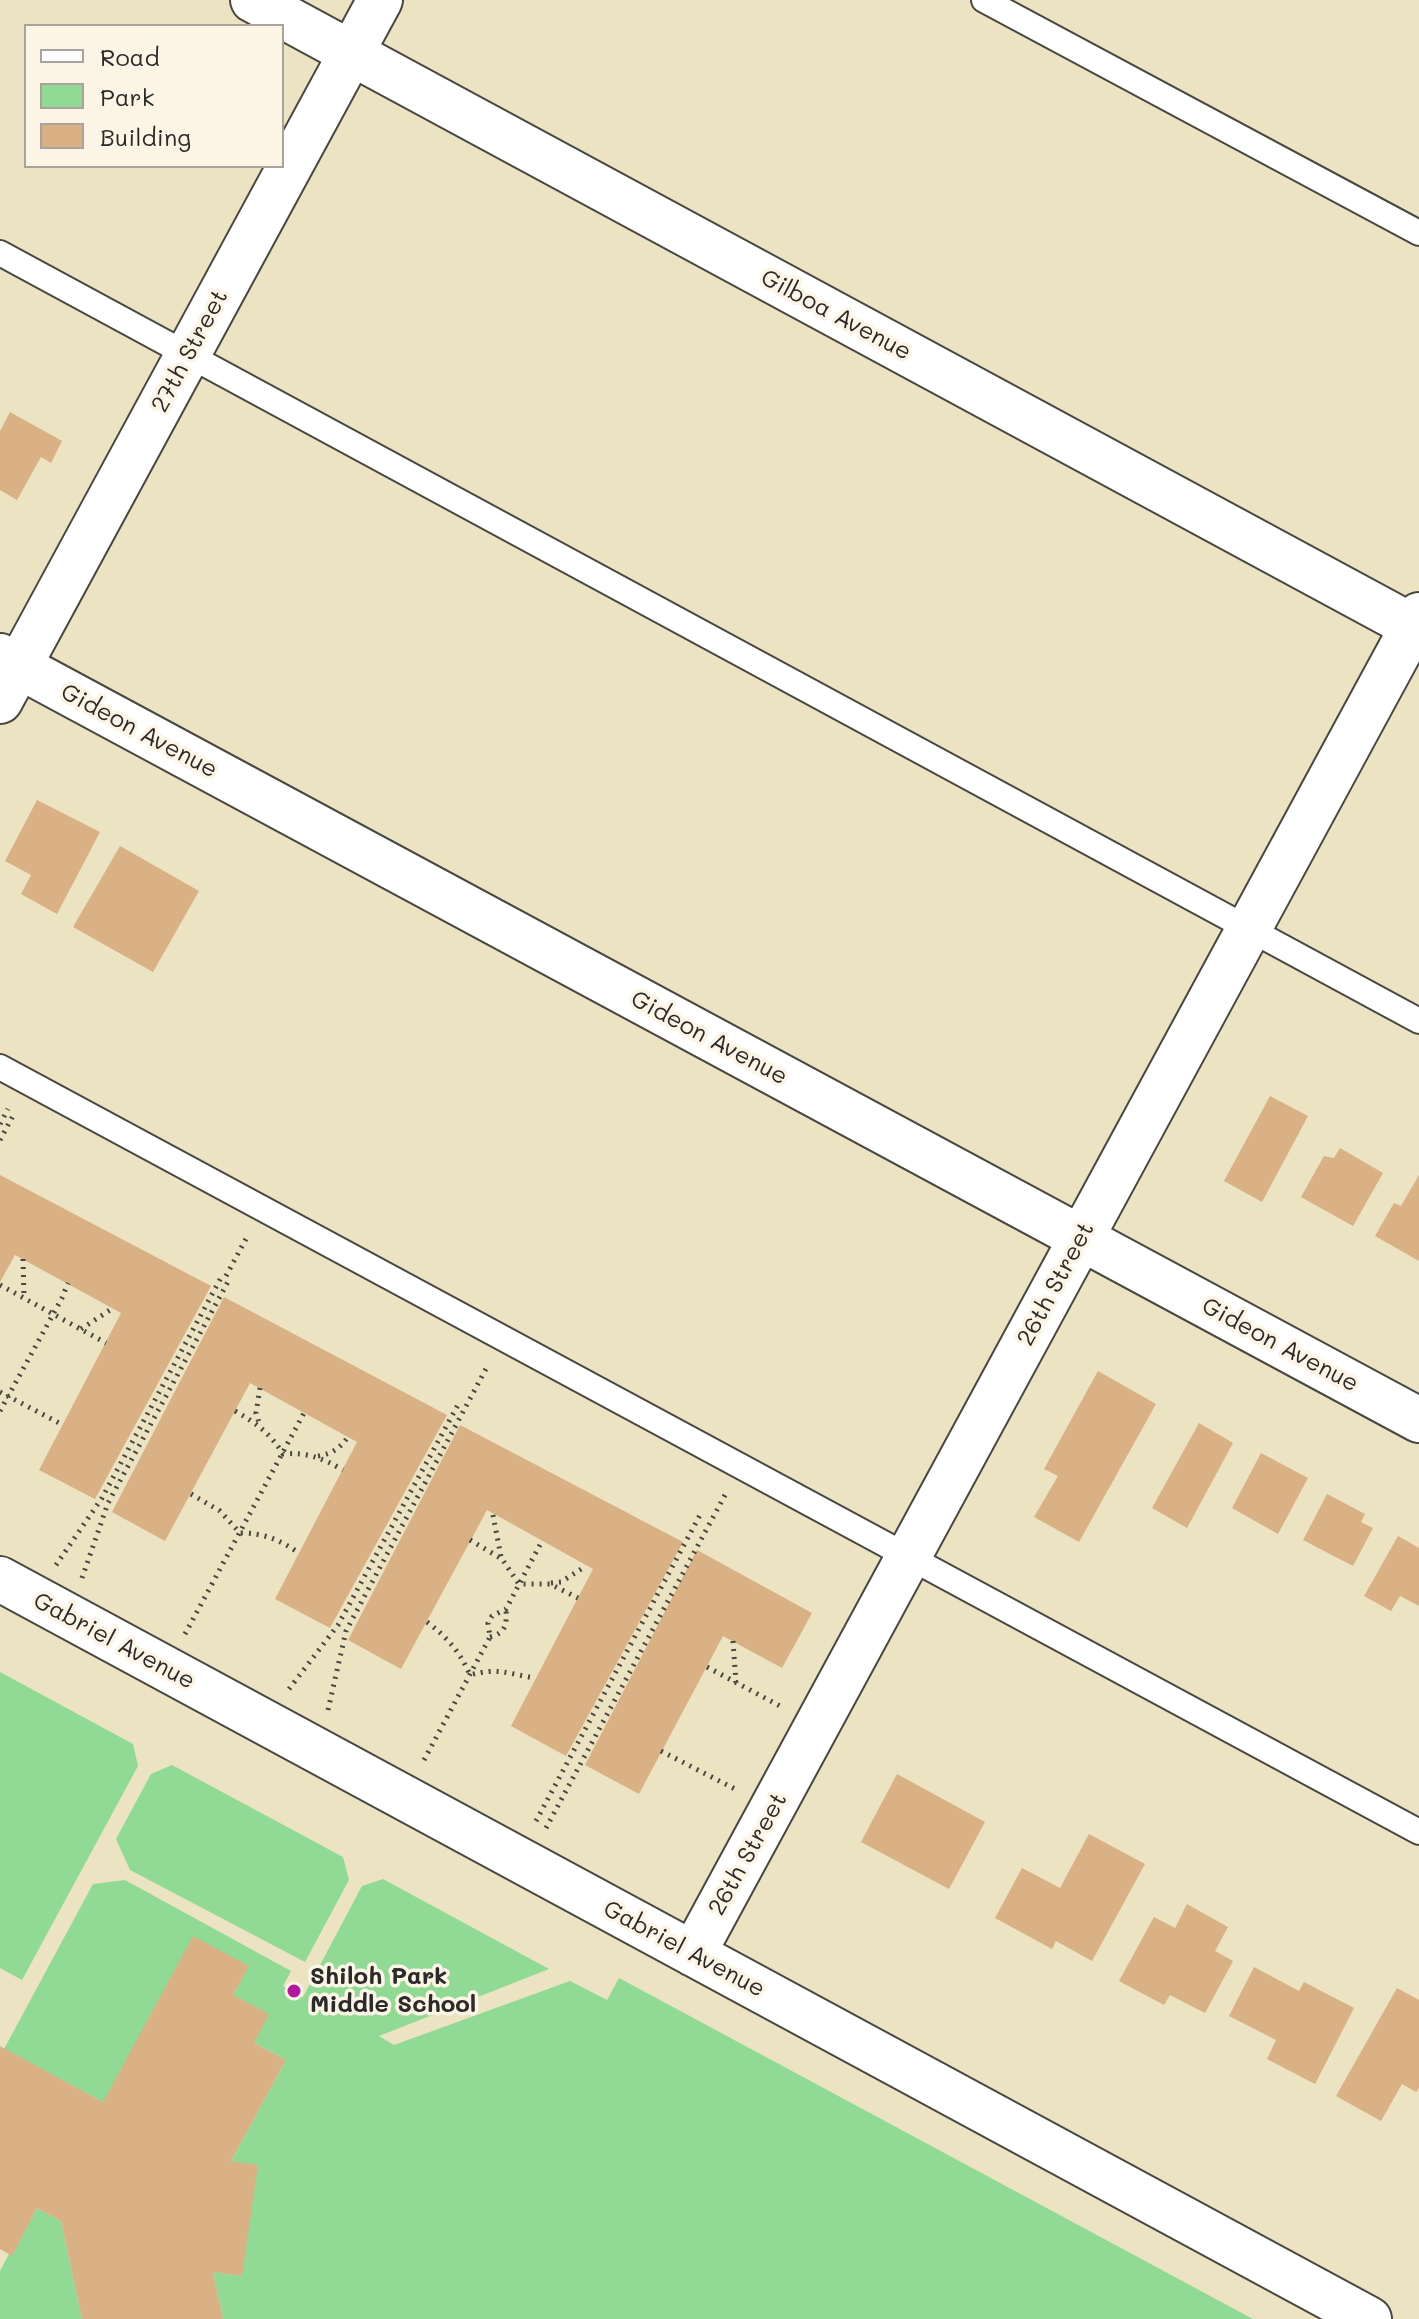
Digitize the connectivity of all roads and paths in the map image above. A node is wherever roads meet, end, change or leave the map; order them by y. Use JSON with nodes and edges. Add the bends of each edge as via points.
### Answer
{"nodes":[{"id":1,"x":253,"y":0,"type":"edge"},
{"id":2,"x":380,"y":0,"type":"edge"},
{"id":3,"x":984,"y":0,"type":"edge"},
{"id":4,"x":351,"y":53,"type":"junction"},
{"id":5,"x":1419,"y":233,"type":"edge"},
{"id":6,"x":0,"y":253,"type":"edge"},
{"id":7,"x":188,"y":354,"type":"junction"},
{"id":8,"x":1417,"y":624,"type":"edge"},
{"id":9,"x":6,"y":674,"type":"edge"},
{"id":10,"x":1249,"y":929,"type":"junction"},
{"id":11,"x":1419,"y":1021,"type":"edge"},
{"id":12,"x":0,"y":1067,"type":"edge"},
{"id":13,"x":262,"y":1208,"type":"junction"},
{"id":14,"x":1081,"y":1239,"type":"junction"},
{"id":15,"x":23,"y":1259,"type":"dead end"},
{"id":16,"x":226,"y":1276,"type":"junction"},
{"id":17,"x":68,"y":1283,"type":"dead end"},
{"id":18,"x":0,"y":1285,"type":"edge"},
{"id":19,"x":24,"y":1298,"type":"junction"},
{"id":20,"x":113,"y":1308,"type":"dead end"},
{"id":21,"x":53,"y":1314,"type":"junction"},
{"id":22,"x":81,"y":1329,"type":"junction"},
{"id":23,"x":503,"y":1337,"type":"junction"},
{"id":24,"x":106,"y":1343,"type":"dead end"},
{"id":25,"x":260,"y":1388,"type":"dead end"},
{"id":26,"x":0,"y":1392,"type":"edge"},
{"id":27,"x":8,"y":1396,"type":"junction"},
{"id":28,"x":459,"y":1403,"type":"dead end"},
{"id":29,"x":0,"y":1411,"type":"edge"},
{"id":30,"x":235,"y":1411,"type":"dead end"},
{"id":31,"x":304,"y":1413,"type":"dead end"},
{"id":32,"x":1419,"y":1420,"type":"edge"},
{"id":33,"x":63,"y":1425,"type":"dead end"},
{"id":34,"x":260,"y":1426,"type":"junction"},
{"id":35,"x":348,"y":1437,"type":"dead end"},
{"id":36,"x":283,"y":1454,"type":"junction"},
{"id":37,"x":317,"y":1456,"type":"junction"},
{"id":38,"x":741,"y":1465,"type":"junction"},
{"id":39,"x":343,"y":1470,"type":"dead end"},
{"id":40,"x":191,"y":1494,"type":"dead end"},
{"id":41,"x":493,"y":1515,"type":"dead end"},
{"id":42,"x":700,"y":1515,"type":"dead end"},
{"id":43,"x":240,"y":1533,"type":"junction"},
{"id":44,"x":470,"y":1540,"type":"dead end"},
{"id":45,"x":542,"y":1541,"type":"dead end"},
{"id":46,"x":299,"y":1553,"type":"dead end"},
{"id":47,"x":910,"y":1556,"type":"junction"},
{"id":48,"x":501,"y":1558,"type":"junction"},
{"id":49,"x":586,"y":1566,"type":"dead end"},
{"id":50,"x":54,"y":1567,"type":"dead end"},
{"id":51,"x":0,"y":1579,"type":"edge"},
{"id":52,"x":81,"y":1581,"type":"dead end"},
{"id":53,"x":519,"y":1584,"type":"junction"},
{"id":54,"x":550,"y":1584,"type":"junction"},
{"id":55,"x":578,"y":1598,"type":"dead end"},
{"id":56,"x":506,"y":1609,"type":"junction"},
{"id":57,"x":427,"y":1622,"type":"dead end"},
{"id":58,"x":184,"y":1636,"type":"dead end"},
{"id":59,"x":490,"y":1637,"type":"junction"},
{"id":60,"x":733,"y":1641,"type":"dead end"},
{"id":61,"x":707,"y":1667,"type":"dead end"},
{"id":62,"x":470,"y":1675,"type":"junction"},
{"id":63,"x":535,"y":1678,"type":"dead end"},
{"id":64,"x":736,"y":1683,"type":"junction"},
{"id":65,"x":286,"y":1693,"type":"dead end"},
{"id":66,"x":782,"y":1707,"type":"dead end"},
{"id":67,"x":327,"y":1715,"type":"dead end"},
{"id":68,"x":661,"y":1751,"type":"dead end"},
{"id":69,"x":421,"y":1766,"type":"dead end"},
{"id":70,"x":737,"y":1790,"type":"dead end"},
{"id":71,"x":533,"y":1826,"type":"dead end"},
{"id":72,"x":544,"y":1832,"type":"dead end"},
{"id":73,"x":1419,"y":1832,"type":"edge"},
{"id":74,"x":693,"y":1954,"type":"junction"},
{"id":75,"x":1369,"y":2319,"type":"edge"}],
"edges":[{"from":1,"to":4,"type":"street","name":"Gilboa Avenue"},
{"from":2,"to":4,"type":"street","name":"27th Street"},
{"from":3,"to":5,"type":"lane"},
{"from":4,"to":7,"type":"street","name":"27th Street"},
{"from":4,"to":8,"type":"street","name":"Gilboa Avenue"},
{"from":6,"to":7,"type":"lane"},
{"from":7,"to":9,"type":"street","name":"27th Street"},
{"from":7,"to":10,"type":"lane"},
{"from":8,"to":10,"type":"street","name":"26th Street"},
{"from":9,"to":14,"type":"street","name":"Gideon Avenue"},
{"from":10,"to":11,"type":"lane"},
{"from":10,"to":14,"type":"street","name":"26th Street"},
{"from":12,"to":13,"type":"lane"},
{"from":13,"to":16,"type":"path"},
{"from":13,"to":23,"type":"lane"},
{"from":14,"to":32,"type":"street","name":"Gideon Avenue"},
{"from":14,"to":47,"type":"street","name":"26th Street"},
{"from":15,"to":19,"type":"path"},
{"from":16,"to":50,"type":"path","via":[[102,1498]]},
{"from":16,"to":52,"type":"path","via":[[108,1503]]},
{"from":17,"to":21,"type":"path"},
{"from":18,"to":19,"type":"path"},
{"from":19,"to":21,"type":"path"},
{"from":20,"to":22,"type":"path"},
{"from":21,"to":22,"type":"path"},
{"from":21,"to":27,"type":"path"},
{"from":22,"to":24,"type":"path"},
{"from":23,"to":38,"type":"lane"},
{"from":23,"to":67,"type":"path","via":[[346,1631]]},
{"from":25,"to":34,"type":"path"},
{"from":26,"to":27,"type":"path"},
{"from":27,"to":29,"type":"path"},
{"from":27,"to":33,"type":"path"},
{"from":28,"to":65,"type":"path","via":[[338,1625]]},
{"from":30,"to":34,"type":"path"},
{"from":31,"to":36,"type":"path"},
{"from":34,"to":36,"type":"path"},
{"from":35,"to":37,"type":"path","via":[[336,1450]]},
{"from":36,"to":37,"type":"path"},
{"from":36,"to":43,"type":"path"},
{"from":37,"to":39,"type":"path"},
{"from":38,"to":47,"type":"lane"},
{"from":38,"to":72,"type":"path"},
{"from":40,"to":43,"type":"path","via":[[220,1511]]},
{"from":41,"to":48,"type":"path"},
{"from":42,"to":71,"type":"path"},
{"from":43,"to":46,"type":"path","via":[[266,1535]]},
{"from":43,"to":58,"type":"path"},
{"from":44,"to":48,"type":"path"},
{"from":45,"to":53,"type":"path"},
{"from":47,"to":73,"type":"lane"},
{"from":47,"to":74,"type":"street","name":"26th Street"},
{"from":48,"to":53,"type":"path"},
{"from":49,"to":54,"type":"path"},
{"from":51,"to":74,"type":"street","name":"Gabriel Avenue"},
{"from":53,"to":54,"type":"path"},
{"from":53,"to":56,"type":"path"},
{"from":54,"to":55,"type":"path"},
{"from":56,"to":59,"type":"path","via":[[506,1625]]},
{"from":56,"to":59,"type":"path","via":[[492,1616]]},
{"from":57,"to":62,"type":"path","via":[[453,1644]]},
{"from":59,"to":62,"type":"path"},
{"from":60,"to":64,"type":"path"},
{"from":61,"to":64,"type":"path"},
{"from":62,"to":63,"type":"path","via":[[498,1670]]},
{"from":62,"to":69,"type":"path"},
{"from":64,"to":66,"type":"path"},
{"from":68,"to":70,"type":"path"},
{"from":74,"to":75,"type":"street","name":"Gabriel Avenue"}]}
